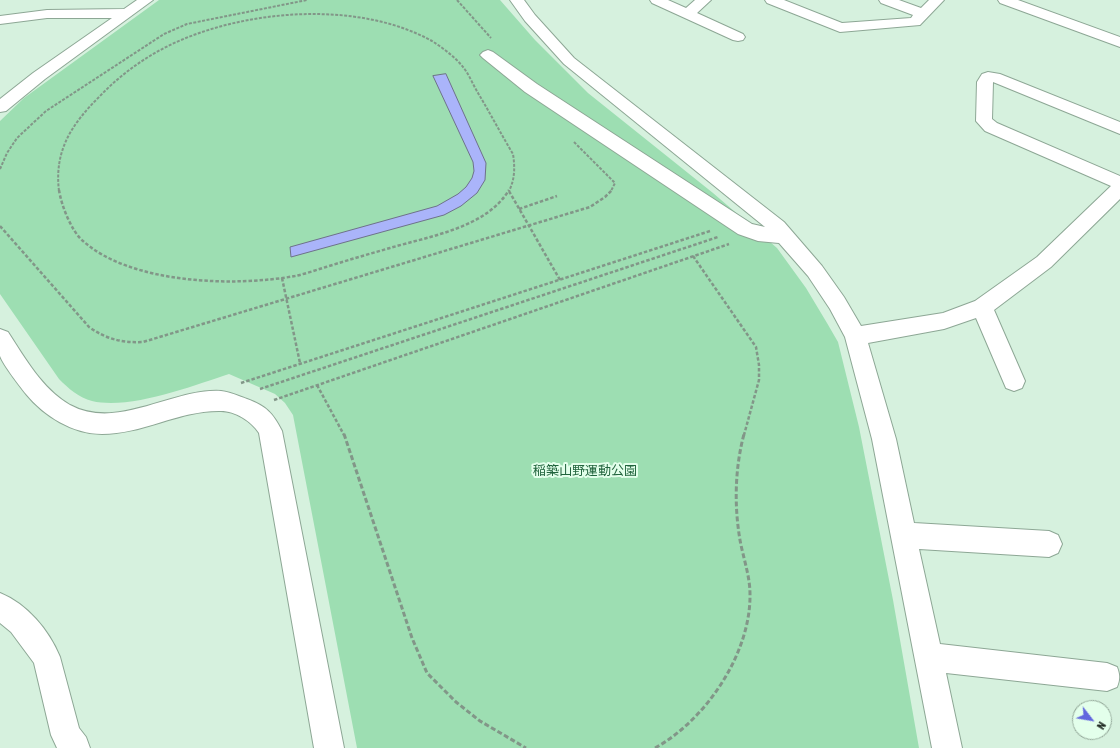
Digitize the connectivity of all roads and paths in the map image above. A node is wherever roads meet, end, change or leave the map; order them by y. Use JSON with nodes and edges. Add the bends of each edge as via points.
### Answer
{"nodes":[{"id":1,"x":146,"y":0,"type":"edge"},
{"id":2,"x":307,"y":0,"type":"edge"},
{"id":3,"x":517,"y":0,"type":"edge"},
{"id":4,"x":657,"y":0,"type":"edge"},
{"id":5,"x":704,"y":0,"type":"edge"},
{"id":6,"x":772,"y":0,"type":"edge"},
{"id":7,"x":886,"y":0,"type":"edge"},
{"id":8,"x":937,"y":0,"type":"edge"},
{"id":9,"x":1005,"y":0,"type":"edge"},
{"id":10,"x":98,"y":7,"type":"edge"},
{"id":11,"x":127,"y":13,"type":"junction"},
{"id":12,"x":687,"y":14,"type":"junction"},
{"id":13,"x":923,"y":14,"type":"junction"},
{"id":14,"x":0,"y":20,"type":"edge"},
{"id":15,"x":738,"y":37,"type":"dead end"},
{"id":16,"x":1120,"y":42,"type":"edge"},
{"id":17,"x":488,"y":55,"type":"dead end"},
{"id":18,"x":0,"y":107,"type":"edge"},
{"id":19,"x":1120,"y":128,"type":"edge"},
{"id":20,"x":573,"y":141,"type":"dead end"},
{"id":21,"x":0,"y":169,"type":"edge"},
{"id":22,"x":1120,"y":183,"type":"edge"},
{"id":23,"x":1120,"y":188,"type":"edge"},
{"id":24,"x":509,"y":191,"type":"junction"},
{"id":25,"x":557,"y":196,"type":"dead end"},
{"id":26,"x":519,"y":209,"type":"junction"},
{"id":27,"x":0,"y":226,"type":"edge"},
{"id":28,"x":529,"y":226,"type":"junction"},
{"id":29,"x":746,"y":229,"type":"junction"},
{"id":30,"x":785,"y":236,"type":"junction"},
{"id":31,"x":693,"y":256,"type":"junction"},
{"id":32,"x":282,"y":278,"type":"junction"},
{"id":33,"x":560,"y":280,"type":"junction"},
{"id":34,"x":285,"y":299,"type":"junction"},
{"id":35,"x":982,"y":307,"type":"junction"},
{"id":36,"x":855,"y":336,"type":"junction"},
{"id":37,"x":0,"y":338,"type":"edge"},
{"id":38,"x":300,"y":363,"type":"junction"},
{"id":39,"x":1014,"y":381,"type":"dead end"},
{"id":40,"x":236,"y":384,"type":"dead end"},
{"id":41,"x":317,"y":385,"type":"junction"},
{"id":42,"x":254,"y":391,"type":"dead end"},
{"id":43,"x":273,"y":400,"type":"dead end"},
{"id":44,"x":904,"y":535,"type":"junction"},
{"id":45,"x":1049,"y":544,"type":"dead end"},
{"id":46,"x":0,"y":606,"type":"edge"},
{"id":47,"x":928,"y":657,"type":"junction"},
{"id":48,"x":1108,"y":677,"type":"dead end"},
{"id":49,"x":75,"y":748,"type":"edge"},
{"id":50,"x":329,"y":748,"type":"edge"},
{"id":51,"x":526,"y":748,"type":"edge"},
{"id":52,"x":655,"y":748,"type":"edge"},
{"id":53,"x":947,"y":748,"type":"edge"}],
"edges":[{"from":1,"to":11,"type":"street"},
{"from":2,"to":21,"type":"path","via":[[187,24],[172,30],[42,115],[9,149]]},
{"from":3,"to":30,"type":"street","via":[[568,61]]},
{"from":4,"to":12,"type":"street"},
{"from":5,"to":12,"type":"street"},
{"from":6,"to":13,"type":"street","via":[[840,28],[915,22]]},
{"from":7,"to":13,"type":"street"},
{"from":8,"to":13,"type":"street"},
{"from":9,"to":16,"type":"street"},
{"from":10,"to":11,"type":"street"},
{"from":10,"to":14,"type":"street"},
{"from":11,"to":18,"type":"street"},
{"from":12,"to":15,"type":"street"},
{"from":17,"to":29,"type":"street","via":[[534,90]]},
{"from":19,"to":22,"type":"street","via":[[994,77],[988,77],[985,82],[984,121],[991,127]]},
{"from":20,"to":28,"type":"path","via":[[615,183],[613,188],[602,200],[590,207]]},
{"from":23,"to":35,"type":"street","via":[[1044,262]]},
{"from":24,"to":26,"type":"path"},
{"from":24,"to":32,"type":"path","via":[[485,216],[469,224]]},
{"from":24,"to":32,"type":"path","via":[[516,168],[513,154],[463,67],[453,56],[421,34],[396,23],[371,17],[322,11],[296,12],[247,20],[198,33],[138,63],[113,82],[79,119],[68,136],[60,157],[57,177],[60,199],[81,240],[95,252],[114,262],[186,279],[228,282]]},
{"from":25,"to":26,"type":"path"},
{"from":26,"to":28,"type":"path"},
{"from":27,"to":34,"type":"path","via":[[89,327],[112,340],[125,343],[143,342]]},
{"from":28,"to":33,"type":"path"},
{"from":28,"to":34,"type":"path"},
{"from":29,"to":30,"type":"street"},
{"from":29,"to":31,"type":"path"},
{"from":29,"to":33,"type":"path"},
{"from":29,"to":42,"type":"path"},
{"from":30,"to":36,"type":"street","via":[[815,271]]},
{"from":31,"to":41,"type":"path"},
{"from":31,"to":52,"type":"path","via":[[756,347],[759,364],[759,380],[740,449],[736,480],[740,537],[750,593],[748,623],[738,653],[719,688],[697,715]]},
{"from":32,"to":34,"type":"path"},
{"from":33,"to":38,"type":"path"},
{"from":34,"to":38,"type":"path"},
{"from":35,"to":36,"type":"street","via":[[944,321]]},
{"from":35,"to":39,"type":"street"},
{"from":36,"to":44,"type":"street","via":[[884,439]]},
{"from":37,"to":50,"type":"street","via":[[28,381],[63,413],[80,419],[102,424],[126,422],[186,405],[221,401],[260,417],[270,431]]},
{"from":38,"to":40,"type":"path"},
{"from":41,"to":43,"type":"path"},
{"from":41,"to":51,"type":"path","via":[[342,429],[412,638],[427,673],[456,702],[480,721]]},
{"from":44,"to":45,"type":"street"},
{"from":44,"to":47,"type":"street"},
{"from":46,"to":49,"type":"street","via":[[21,622],[46,657],[66,736]]},
{"from":47,"to":48,"type":"street"},
{"from":47,"to":53,"type":"street"}]}
